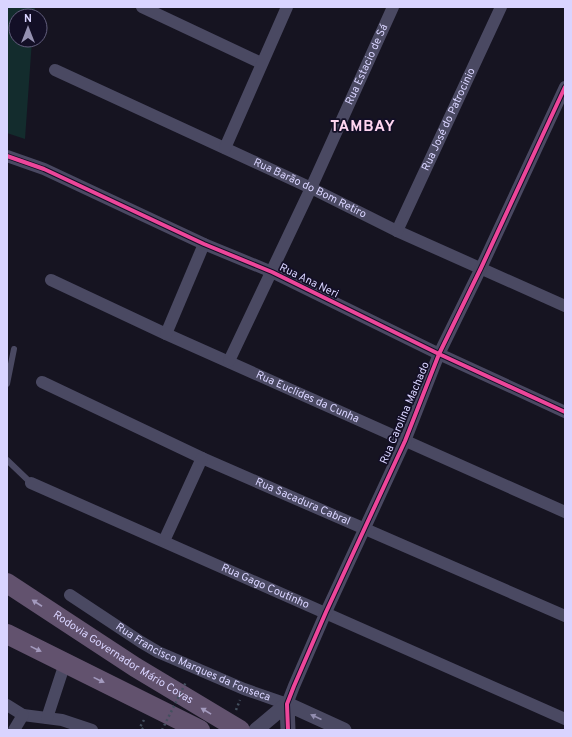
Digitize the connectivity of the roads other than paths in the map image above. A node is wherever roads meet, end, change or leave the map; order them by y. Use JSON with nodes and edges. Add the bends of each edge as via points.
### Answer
{"nodes":[{"id":1,"x":142,"y":7,"type":"edge"},
{"id":2,"x":287,"y":7,"type":"edge"},
{"id":3,"x":393,"y":7,"type":"edge"},
{"id":4,"x":501,"y":7,"type":"edge"},
{"id":5,"x":261,"y":63,"type":"junction"},
{"id":6,"x":55,"y":70,"type":"dead end"},
{"id":7,"x":565,"y":87,"type":"edge"},
{"id":8,"x":225,"y":148,"type":"junction"},
{"id":9,"x":7,"y":156,"type":"edge"},
{"id":10,"x":311,"y":188,"type":"junction"},
{"id":11,"x":397,"y":231,"type":"junction"},
{"id":12,"x":204,"y":244,"type":"junction"},
{"id":13,"x":481,"y":268,"type":"junction"},
{"id":14,"x":272,"y":272,"type":"junction"},
{"id":15,"x":51,"y":280,"type":"dead end"},
{"id":16,"x":565,"y":306,"type":"edge"},
{"id":17,"x":166,"y":334,"type":"junction"},
{"id":18,"x":14,"y":350,"type":"dead end"},
{"id":19,"x":439,"y":354,"type":"junction"},
{"id":20,"x":229,"y":361,"type":"junction"},
{"id":21,"x":42,"y":382,"type":"dead end"},
{"id":22,"x":7,"y":384,"type":"edge"},
{"id":23,"x":565,"y":412,"type":"edge"},
{"id":24,"x":405,"y":441,"type":"junction"},
{"id":25,"x":202,"y":458,"type":"junction"},
{"id":26,"x":7,"y":460,"type":"edge"},
{"id":27,"x":32,"y":483,"type":"joint"},
{"id":28,"x":565,"y":512,"type":"edge"},
{"id":29,"x":364,"y":529,"type":"junction"},
{"id":30,"x":164,"y":541,"type":"junction"},
{"id":31,"x":7,"y":583,"type":"edge"},
{"id":32,"x":70,"y":595,"type":"dead end"},
{"id":33,"x":326,"y":612,"type":"junction"},
{"id":34,"x":565,"y":616,"type":"edge"},
{"id":35,"x":7,"y":634,"type":"edge"},
{"id":36,"x":64,"y":663,"type":"junction"},
{"id":37,"x":287,"y":704,"type":"junction"},
{"id":38,"x":7,"y":705,"type":"edge"},
{"id":39,"x":23,"y":715,"type":"junction"},
{"id":40,"x":47,"y":718,"type":"junction"},
{"id":41,"x":565,"y":719,"type":"edge"},
{"id":42,"x":235,"y":727,"type":"edge"},
{"id":43,"x":14,"y":730,"type":"edge"},
{"id":44,"x":92,"y":730,"type":"edge"},
{"id":45,"x":200,"y":730,"type":"edge"},
{"id":46,"x":256,"y":730,"type":"edge"},
{"id":47,"x":288,"y":730,"type":"edge"},
{"id":48,"x":344,"y":730,"type":"edge"}],
"edges":[{"from":1,"to":5,"type":"street"},
{"from":2,"to":5,"type":"street"},
{"from":3,"to":10,"type":"street","name":"Rua Estacio de Sá"},
{"from":4,"to":11,"type":"street","name":"Rua José do Patrocinio"},
{"from":5,"to":8,"type":"street"},
{"from":6,"to":8,"type":"street","name":"Rua Barão do Bom Retiro"},
{"from":7,"to":13,"type":"street","name":"Rua Carolina Machado"},
{"from":8,"to":10,"type":"street","name":"Rua Barão do Bom Retiro"},
{"from":9,"to":12,"type":"street","name":"Rua Ana Neri","via":[[44,169]]},
{"from":10,"to":11,"type":"street","name":"Rua Barão do Bom Retiro"},
{"from":10,"to":14,"type":"street","name":"Rua Estacio de Sá"},
{"from":11,"to":13,"type":"street","name":"Rua Barão do Bom Retiro"},
{"from":12,"to":14,"type":"street","name":"Rua Ana Neri"},
{"from":12,"to":17,"type":"street"},
{"from":13,"to":16,"type":"street","name":"Rua Barão do Bom Retiro"},
{"from":13,"to":19,"type":"street","name":"Rua Carolina Machado"},
{"from":14,"to":19,"type":"street","name":"Rua Ana Neri"},
{"from":14,"to":20,"type":"street","name":"Rua Estacio de Sá"},
{"from":15,"to":17,"type":"street","name":"Rua Euclides da Cunha"},
{"from":17,"to":20,"type":"street","name":"Rua Euclides da Cunha"},
{"from":18,"to":22,"type":"lane"},
{"from":19,"to":23,"type":"street","name":"Rua Ana Neri"},
{"from":19,"to":24,"type":"street","name":"Rua Carolina Machado"},
{"from":20,"to":24,"type":"street","name":"Rua Euclides da Cunha"},
{"from":21,"to":25,"type":"street","name":"Rua Sacadura Cabral"},
{"from":24,"to":28,"type":"street","name":"Rua Euclides da Cunha"},
{"from":24,"to":29,"type":"street","name":"Rua Carolina Machado"},
{"from":25,"to":29,"type":"street","name":"Rua Sacadura Cabral"},
{"from":25,"to":30,"type":"street"},
{"from":26,"to":27,"type":"lane"},
{"from":27,"to":30,"type":"street","name":"Rua Gago Coutinho"},
{"from":29,"to":33,"type":"street","name":"Rua Carolina Machado"},
{"from":29,"to":34,"type":"street","name":"Rua Sacadura Cabral"},
{"from":30,"to":33,"type":"street","name":"Rua Gago Coutinho"},
{"from":42,"to":31,"type":"highway","name":"Rodovia Governador Mário Covas","one_way":true,"via":[[135,667]]},
{"from":32,"to":37,"type":"street","name":"Rua Francisco Marques da Fonseca","via":[[158,652],[244,689]]},
{"from":33,"to":37,"type":"street","name":"Rua Carolina Machado"},
{"from":33,"to":41,"type":"street","name":"Rua Gago Coutinho"},
{"from":35,"to":36,"type":"highway","name":"Rodovia Governador Mário Covas","one_way":true},
{"from":36,"to":40,"type":"street"},
{"from":36,"to":45,"type":"highway","name":"Rodovia Governador Mário Covas","one_way":true},
{"from":37,"to":46,"type":"street","name":"Rua Carolina Machado"},
{"from":37,"to":47,"type":"street","name":"Rua Carolina Machado"},
{"from":48,"to":37,"type":"street","name":"Rua Francisco Marques da Fonseca","one_way":true},
{"from":38,"to":39,"type":"street"},
{"from":39,"to":40,"type":"street"},
{"from":39,"to":43,"type":"street"},
{"from":40,"to":44,"type":"street"}]}
